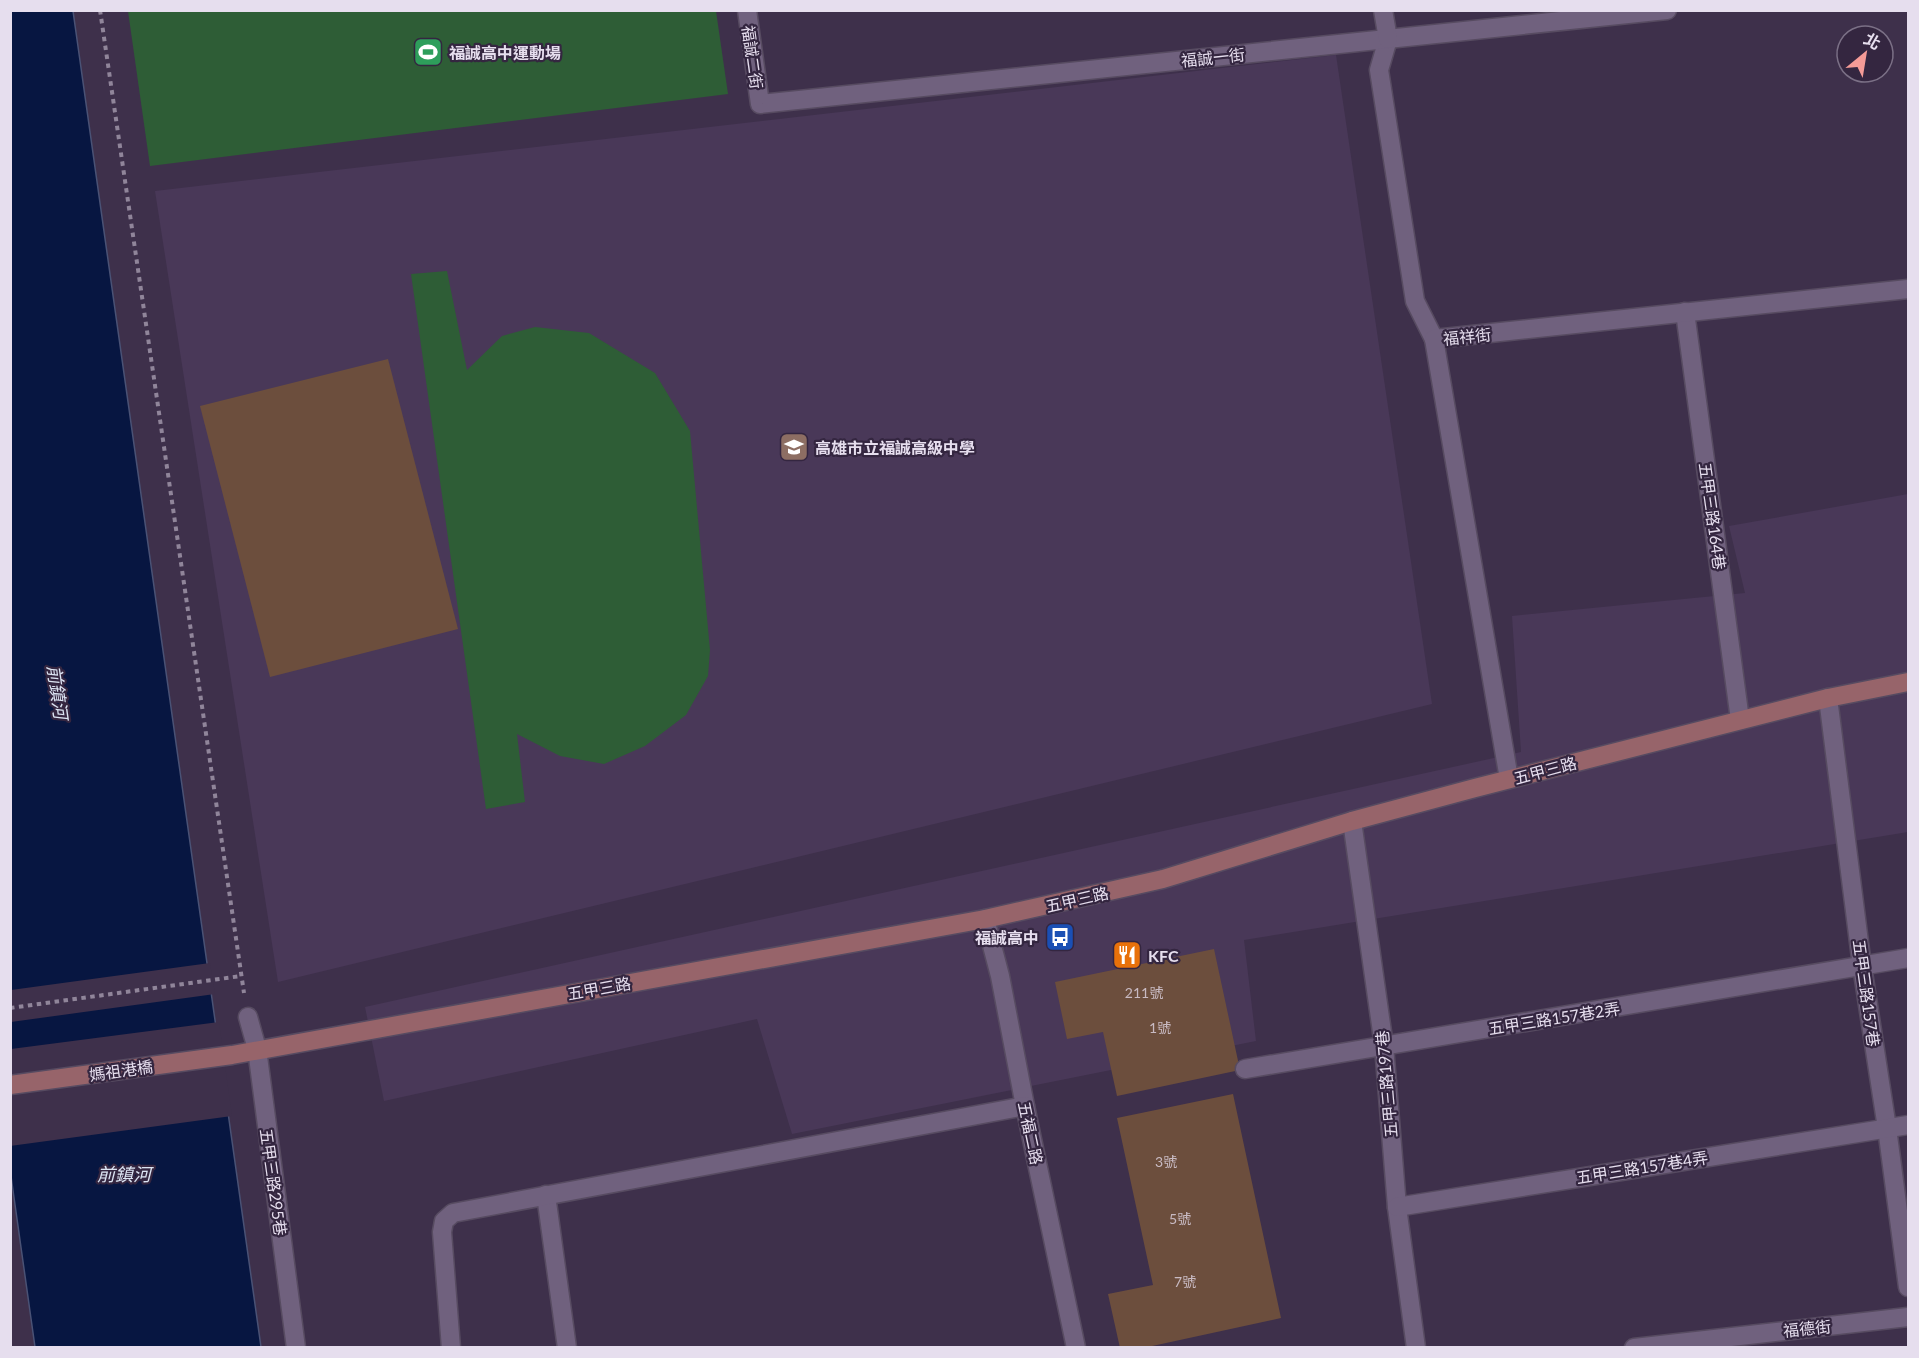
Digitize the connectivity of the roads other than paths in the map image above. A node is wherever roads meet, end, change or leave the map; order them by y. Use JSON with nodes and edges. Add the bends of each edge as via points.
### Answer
{"nodes":[{"id":1,"x":747,"y":10,"type":"edge"},
{"id":2,"x":1383,"y":10,"type":"edge"},
{"id":3,"x":1667,"y":10,"type":"edge"},
{"id":4,"x":1388,"y":39,"type":"junction"},
{"id":5,"x":760,"y":104,"type":"joint"},
{"id":6,"x":1908,"y":289,"type":"edge"},
{"id":7,"x":1685,"y":312,"type":"junction"},
{"id":8,"x":1434,"y":339,"type":"junction"},
{"id":9,"x":1908,"y":682,"type":"edge"},
{"id":10,"x":1828,"y":698,"type":"junction"},
{"id":11,"x":1740,"y":720,"type":"junction"},
{"id":12,"x":1509,"y":779,"type":"junction"},
{"id":13,"x":1352,"y":821,"type":"junction"},
{"id":14,"x":985,"y":920,"type":"junction"},
{"id":15,"x":1908,"y":958,"type":"edge"},
{"id":16,"x":1862,"y":966,"type":"junction"},
{"id":17,"x":248,"y":1017,"type":"road end"},
{"id":18,"x":1384,"y":1046,"type":"junction"},
{"id":19,"x":257,"y":1050,"type":"junction"},
{"id":20,"x":232,"y":1055,"type":"joint"},
{"id":21,"x":1245,"y":1069,"type":"dead end"},
{"id":22,"x":10,"y":1085,"type":"edge"},
{"id":23,"x":1025,"y":1106,"type":"junction"},
{"id":24,"x":1908,"y":1125,"type":"edge"},
{"id":25,"x":1887,"y":1128,"type":"junction"},
{"id":26,"x":546,"y":1195,"type":"junction"},
{"id":27,"x":1397,"y":1207,"type":"junction"},
{"id":28,"x":1908,"y":1287,"type":"edge"},
{"id":29,"x":1908,"y":1317,"type":"edge"},
{"id":30,"x":296,"y":1347,"type":"edge"},
{"id":31,"x":451,"y":1347,"type":"edge"},
{"id":32,"x":567,"y":1347,"type":"edge"},
{"id":33,"x":1076,"y":1347,"type":"edge"},
{"id":34,"x":1416,"y":1347,"type":"edge"},
{"id":35,"x":1634,"y":1347,"type":"edge"}],
"edges":[{"from":1,"to":5,"type":"street","name":"福誠二街"},
{"from":2,"to":4,"type":"street"},
{"from":3,"to":4,"type":"street","name":"福誠一街"},
{"from":4,"to":5,"type":"street","name":"福誠一街"},
{"from":4,"to":8,"type":"street","via":[[1378,70],[1415,301]]},
{"from":6,"to":7,"type":"street","name":"福祥街"},
{"from":7,"to":8,"type":"street","name":"福祥街"},
{"from":7,"to":11,"type":"street","name":"五甲三路164巷"},
{"from":8,"to":12,"type":"street","name":"福祥街"},
{"from":9,"to":10,"type":"main road","name":"五甲三路"},
{"from":10,"to":11,"type":"main road","name":"五甲三路"},
{"from":10,"to":16,"type":"street","name":"五甲三路157巷"},
{"from":11,"to":12,"type":"main road","name":"五甲三路"},
{"from":12,"to":13,"type":"main road","name":"五甲三路"},
{"from":13,"to":14,"type":"main road","name":"五甲三路","via":[[1163,879]]},
{"from":13,"to":18,"type":"street","name":"五甲三路197巷"},
{"from":14,"to":19,"type":"main road","name":"五甲三路"},
{"from":14,"to":23,"type":"street","name":"五福二路"},
{"from":15,"to":16,"type":"street","name":"五甲三路157巷2弄"},
{"from":16,"to":18,"type":"street","name":"五甲三路157巷2弄"},
{"from":16,"to":25,"type":"street","name":"五甲三路157巷"},
{"from":17,"to":19,"type":"street","name":"五甲三路295巷"},
{"from":18,"to":21,"type":"street","name":"五甲三路157巷2弄"},
{"from":18,"to":27,"type":"street","name":"五甲三路197巷"},
{"from":19,"to":20,"type":"main road","name":"五甲三路"},
{"from":19,"to":30,"type":"street","name":"五甲三路295巷"},
{"from":20,"to":22,"type":"main road","name":"媽祖港橋"},
{"from":23,"to":26,"type":"street"},
{"from":23,"to":33,"type":"street","name":"五福二路"},
{"from":24,"to":25,"type":"street","name":"五甲三路157巷4弄"},
{"from":25,"to":27,"type":"street","name":"五甲三路157巷4弄"},
{"from":25,"to":28,"type":"street","name":"五甲三路157巷"},
{"from":26,"to":31,"type":"street","via":[[453,1213],[444,1221]]},
{"from":26,"to":32,"type":"street"},
{"from":27,"to":34,"type":"street","name":"五甲三路197巷"},
{"from":29,"to":35,"type":"street","name":"福德街"}]}
